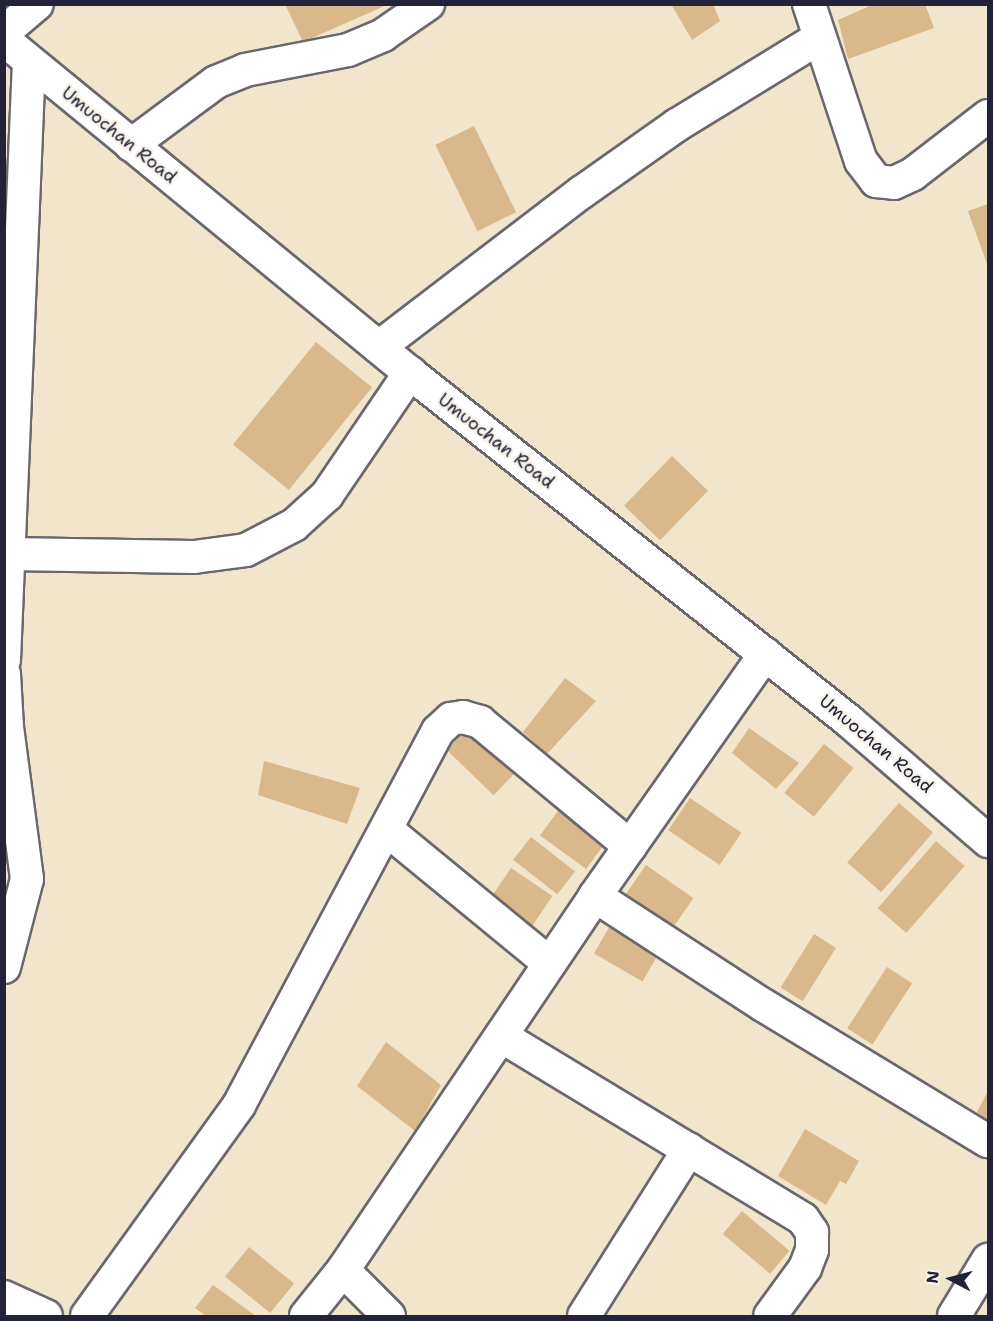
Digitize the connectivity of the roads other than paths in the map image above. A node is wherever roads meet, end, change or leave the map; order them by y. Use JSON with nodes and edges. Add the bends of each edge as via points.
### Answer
{"nodes":[{"id":1,"x":37,"y":4,"type":"edge"},
{"id":2,"x":428,"y":4,"type":"edge"},
{"id":3,"x":809,"y":4,"type":"edge"},
{"id":4,"x":4,"y":32,"type":"edge"},
{"id":5,"x":819,"y":38,"type":"junction"},
{"id":6,"x":4,"y":40,"type":"edge"},
{"id":7,"x":29,"y":62,"type":"junction"},
{"id":8,"x":988,"y":117,"type":"edge"},
{"id":9,"x":131,"y":146,"type":"junction"},
{"id":10,"x":379,"y":347,"type":"junction"},
{"id":11,"x":411,"y":373,"type":"junction"},
{"id":12,"x":9,"y":554,"type":"junction"},
{"id":13,"x":765,"y":654,"type":"junction"},
{"id":14,"x":4,"y":660,"type":"edge"},
{"id":15,"x":4,"y":675,"type":"edge"},
{"id":16,"x":387,"y":830,"type":"junction"},
{"id":17,"x":988,"y":841,"type":"edge"},
{"id":18,"x":630,"y":846,"type":"junction"},
{"id":19,"x":595,"y":896,"type":"junction"},
{"id":20,"x":549,"y":963,"type":"junction"},
{"id":21,"x":4,"y":967,"type":"edge"},
{"id":22,"x":501,"y":1036,"type":"junction"},
{"id":23,"x":988,"y":1141,"type":"edge"},
{"id":24,"x":688,"y":1149,"type":"junction"},
{"id":25,"x":988,"y":1260,"type":"edge"},
{"id":26,"x":343,"y":1270,"type":"junction"},
{"id":27,"x":4,"y":1297,"type":"edge"},
{"id":28,"x":46,"y":1317,"type":"edge"},
{"id":29,"x":87,"y":1317,"type":"edge"},
{"id":30,"x":306,"y":1317,"type":"edge"},
{"id":31,"x":389,"y":1317,"type":"edge"},
{"id":32,"x":584,"y":1317,"type":"edge"},
{"id":33,"x":770,"y":1317,"type":"edge"},
{"id":34,"x":954,"y":1317,"type":"edge"}],
"edges":[{"from":1,"to":4,"type":"street"},
{"from":2,"to":9,"type":"street","via":[[383,35],[348,50],[246,70],[216,82]]},
{"from":3,"to":5,"type":"street"},
{"from":5,"to":8,"type":"street","via":[[861,160],[876,181],[894,183],[913,174]]},
{"from":5,"to":10,"type":"street","via":[[677,125],[582,192]]},
{"from":6,"to":7,"type":"street","name":"Umuochan Road"},
{"from":7,"to":9,"type":"street","name":"Umuochan Road"},
{"from":7,"to":12,"type":"street"},
{"from":9,"to":10,"type":"street","name":"Umuochan Road"},
{"from":10,"to":11,"type":"street","name":"Umuochan Road"},
{"from":11,"to":12,"type":"street","via":[[327,495],[294,525],[246,550],[194,557]]},
{"from":11,"to":13,"type":"street","name":"Umuochan Road"},
{"from":12,"to":14,"type":"street"},
{"from":13,"to":17,"type":"street","name":"Umuochan Road"},
{"from":13,"to":18,"type":"street"},
{"from":15,"to":21,"type":"street","via":[[27,879]]},
{"from":16,"to":18,"type":"street","via":[[438,731],[451,719],[462,717],[480,723]]},
{"from":16,"to":20,"type":"street"},
{"from":16,"to":29,"type":"street","via":[[239,1105]]},
{"from":18,"to":19,"type":"street"},
{"from":19,"to":20,"type":"street"},
{"from":19,"to":23,"type":"street","via":[[763,1005]]},
{"from":20,"to":22,"type":"street"},
{"from":22,"to":24,"type":"street"},
{"from":22,"to":26,"type":"street"},
{"from":24,"to":32,"type":"street"},
{"from":24,"to":33,"type":"street","via":[[804,1219],[812,1232],[812,1250],[805,1268]]},
{"from":25,"to":34,"type":"street"},
{"from":26,"to":30,"type":"street"},
{"from":26,"to":31,"type":"street"},
{"from":27,"to":28,"type":"street"}]}
